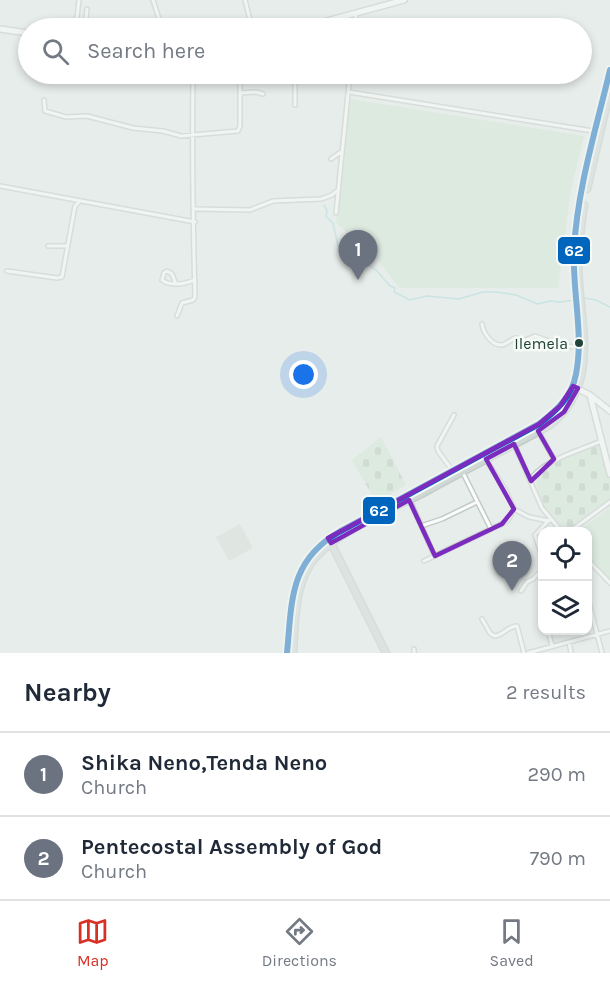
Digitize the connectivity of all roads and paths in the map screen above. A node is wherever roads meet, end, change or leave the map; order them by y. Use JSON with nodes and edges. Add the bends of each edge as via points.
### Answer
{"nodes":[{"id":1,"x":79,"y":0,"type":"edge"},
{"id":2,"x":153,"y":0,"type":"edge"},
{"id":3,"x":247,"y":0,"type":"edge"},
{"id":4,"x":404,"y":0,"type":"edge"},
{"id":5,"x":87,"y":9,"type":"dead end"},
{"id":6,"x":356,"y":15,"type":"junction"},
{"id":7,"x":76,"y":18,"type":"edge"},
{"id":8,"x":86,"y":18,"type":"edge"},
{"id":9,"x":159,"y":18,"type":"edge"},
{"id":10,"x":250,"y":18,"type":"edge"},
{"id":11,"x":343,"y":18,"type":"edge"},
{"id":12,"x":356,"y":18,"type":"edge"},
{"id":13,"x":0,"y":29,"type":"edge"},
{"id":14,"x":18,"y":32,"type":"edge"},
{"id":15,"x":610,"y":70,"type":"edge"},
{"id":16,"x":193,"y":84,"type":"edge"},
{"id":17,"x":240,"y":84,"type":"edge"},
{"id":18,"x":295,"y":84,"type":"edge"},
{"id":19,"x":349,"y":84,"type":"edge"},
{"id":20,"x":610,"y":90,"type":"edge"},
{"id":21,"x":349,"y":92,"type":"junction"},
{"id":22,"x":240,"y":93,"type":"junction"},
{"id":23,"x":263,"y":94,"type":"dead end"},
{"id":24,"x":44,"y":100,"type":"dead end"},
{"id":25,"x":295,"y":105,"type":"dead end"},
{"id":26,"x":595,"y":132,"type":"junction"},
{"id":27,"x":194,"y":134,"type":"junction"},
{"id":28,"x":341,"y":152,"type":"junction"},
{"id":29,"x":331,"y":159,"type":"dead end"},
{"id":30,"x":0,"y":186,"type":"edge"},
{"id":31,"x":338,"y":190,"type":"junction"},
{"id":32,"x":81,"y":201,"type":"junction"},
{"id":33,"x":195,"y":209,"type":"junction"},
{"id":34,"x":336,"y":213,"type":"dead end"},
{"id":35,"x":195,"y":222,"type":"junction"},
{"id":36,"x":48,"y":246,"type":"dead end"},
{"id":37,"x":68,"y":246,"type":"junction"},
{"id":38,"x":7,"y":270,"type":"dead end"},
{"id":39,"x":195,"y":280,"type":"junction"},
{"id":40,"x":176,"y":284,"type":"junction"},
{"id":41,"x":577,"y":288,"type":"junction"},
{"id":42,"x":578,"y":303,"type":"junction"},
{"id":43,"x":177,"y":316,"type":"dead end"},
{"id":44,"x":482,"y":324,"type":"dead end"},
{"id":45,"x":579,"y":347,"type":"junction"},
{"id":46,"x":576,"y":387,"type":"junction"},
{"id":47,"x":590,"y":395,"type":"junction"},
{"id":48,"x":610,"y":411,"type":"edge"},
{"id":49,"x":454,"y":416,"type":"dead end"},
{"id":50,"x":538,"y":431,"type":"junction"},
{"id":51,"x":601,"y":441,"type":"junction"},
{"id":52,"x":514,"y":444,"type":"junction"},
{"id":53,"x":486,"y":459,"type":"junction"},
{"id":54,"x":554,"y":459,"type":"junction"},
{"id":55,"x":452,"y":470,"type":"junction"},
{"id":56,"x":462,"y":471,"type":"junction"},
{"id":57,"x":610,"y":474,"type":"edge"},
{"id":58,"x":531,"y":481,"type":"junction"},
{"id":59,"x":409,"y":500,"type":"junction"},
{"id":60,"x":477,"y":501,"type":"junction"},
{"id":61,"x":610,"y":502,"type":"edge"},
{"id":62,"x":514,"y":509,"type":"junction"},
{"id":63,"x":549,"y":520,"type":"junction"},
{"id":64,"x":421,"y":526,"type":"junction"},
{"id":65,"x":542,"y":527,"type":"edge"},
{"id":66,"x":557,"y":527,"type":"edge"},
{"id":67,"x":575,"y":527,"type":"edge"},
{"id":68,"x":491,"y":529,"type":"junction"},
{"id":69,"x":330,"y":541,"type":"junction"},
{"id":70,"x":435,"y":556,"type":"junction"},
{"id":71,"x":424,"y":561,"type":"dead end"},
{"id":72,"x":592,"y":564,"type":"edge"},
{"id":73,"x":538,"y":574,"type":"edge"},
{"id":74,"x":610,"y":583,"type":"edge"},
{"id":75,"x":521,"y":591,"type":"dead end"},
{"id":76,"x":592,"y":615,"type":"edge"},
{"id":77,"x":482,"y":619,"type":"dead end"},
{"id":78,"x":610,"y":631,"type":"edge"},
{"id":79,"x":597,"y":634,"type":"junction"},
{"id":80,"x":549,"y":635,"type":"edge"},
{"id":81,"x":569,"y":642,"type":"junction"},
{"id":82,"x":552,"y":646,"type":"junction"},
{"id":83,"x":287,"y":653,"type":"edge"},
{"id":84,"x":292,"y":653,"type":"edge"},
{"id":85,"x":386,"y":653,"type":"edge"},
{"id":86,"x":527,"y":653,"type":"edge"},
{"id":87,"x":571,"y":653,"type":"edge"},
{"id":88,"x":602,"y":653,"type":"edge"}],
"edges":[{"from":1,"to":7,"type":"street"},
{"from":2,"to":9,"type":"street"},
{"from":3,"to":10,"type":"street"},
{"from":4,"to":6,"type":"main road"},
{"from":5,"to":8,"type":"street"},
{"from":6,"to":11,"type":"main road"},
{"from":6,"to":12,"type":"street"},
{"from":13,"to":14,"type":"main road"},
{"from":15,"to":26,"type":"main road"},
{"from":16,"to":27,"type":"street"},
{"from":17,"to":22,"type":"street"},
{"from":18,"to":25,"type":"street"},
{"from":19,"to":21,"type":"street"},
{"from":20,"to":41,"type":"main road","via":[[584,210]]},
{"from":21,"to":26,"type":"street"},
{"from":21,"to":28,"type":"street"},
{"from":22,"to":23,"type":"street"},
{"from":22,"to":27,"type":"street","via":[[239,130]]},
{"from":24,"to":27,"type":"street","via":[[45,111],[62,116],[87,116],[181,136]]},
{"from":26,"to":41,"type":"main road","via":[[575,237]]},
{"from":27,"to":33,"type":"street"},
{"from":28,"to":29,"type":"street"},
{"from":28,"to":31,"type":"street"},
{"from":30,"to":32,"type":"street"},
{"from":31,"to":33,"type":"street","via":[[321,200],[273,201],[250,210]]},
{"from":31,"to":34,"type":"street"},
{"from":32,"to":35,"type":"street"},
{"from":32,"to":37,"type":"street","via":[[75,206]]},
{"from":33,"to":35,"type":"street"},
{"from":35,"to":39,"type":"street"},
{"from":36,"to":37,"type":"street"},
{"from":37,"to":38,"type":"street","via":[[60,278]]},
{"from":39,"to":40,"type":"street"},
{"from":39,"to":43,"type":"street","via":[[195,299],[182,303]]},
{"from":40,"to":40,"type":"street","via":[[163,282],[164,273],[172,274]]},
{"from":41,"to":42,"type":"main road"},
{"from":42,"to":45,"type":"main road"},
{"from":42,"to":46,"type":"main road","via":[[584,361]]},
{"from":44,"to":45,"type":"street","via":[[484,333],[499,344],[535,336]]},
{"from":45,"to":46,"type":"main road"},
{"from":46,"to":47,"type":"main road"},
{"from":46,"to":50,"type":"main road","via":[[564,412]]},
{"from":46,"to":55,"type":"main road","via":[[538,424]]},
{"from":47,"to":48,"type":"main road"},
{"from":47,"to":51,"type":"main road"},
{"from":49,"to":55,"type":"street","via":[[437,446]]},
{"from":50,"to":52,"type":"main road"},
{"from":50,"to":54,"type":"street"},
{"from":51,"to":54,"type":"street"},
{"from":51,"to":57,"type":"main road"},
{"from":52,"to":53,"type":"main road"},
{"from":52,"to":58,"type":"street"},
{"from":53,"to":56,"type":"main road"},
{"from":53,"to":62,"type":"street"},
{"from":54,"to":58,"type":"street","via":[[536,472]]},
{"from":55,"to":69,"type":"main road"},
{"from":56,"to":59,"type":"main road"},
{"from":56,"to":60,"type":"street"},
{"from":58,"to":63,"type":"street"},
{"from":59,"to":64,"type":"street"},
{"from":59,"to":69,"type":"main road"},
{"from":60,"to":64,"type":"street"},
{"from":60,"to":68,"type":"street"},
{"from":61,"to":67,"type":"street"},
{"from":62,"to":63,"type":"street","via":[[529,517]]},
{"from":62,"to":68,"type":"street","via":[[508,520]]},
{"from":63,"to":65,"type":"street"},
{"from":63,"to":66,"type":"street"},
{"from":64,"to":70,"type":"street"},
{"from":68,"to":70,"type":"street"},
{"from":69,"to":83,"type":"main road","via":[[312,552],[296,581]]},
{"from":69,"to":84,"type":"main road","via":[[316,556],[301,584]]},
{"from":69,"to":85,"type":"main road"},
{"from":70,"to":71,"type":"street"},
{"from":72,"to":74,"type":"street"},
{"from":73,"to":75,"type":"street"},
{"from":76,"to":79,"type":"street"},
{"from":77,"to":86,"type":"street","via":[[494,636],[517,626]]},
{"from":78,"to":79,"type":"street"},
{"from":79,"to":81,"type":"street"},
{"from":79,"to":88,"type":"street"},
{"from":80,"to":82,"type":"street"},
{"from":81,"to":82,"type":"street"},
{"from":81,"to":87,"type":"street"},
{"from":82,"to":86,"type":"street"}]}
